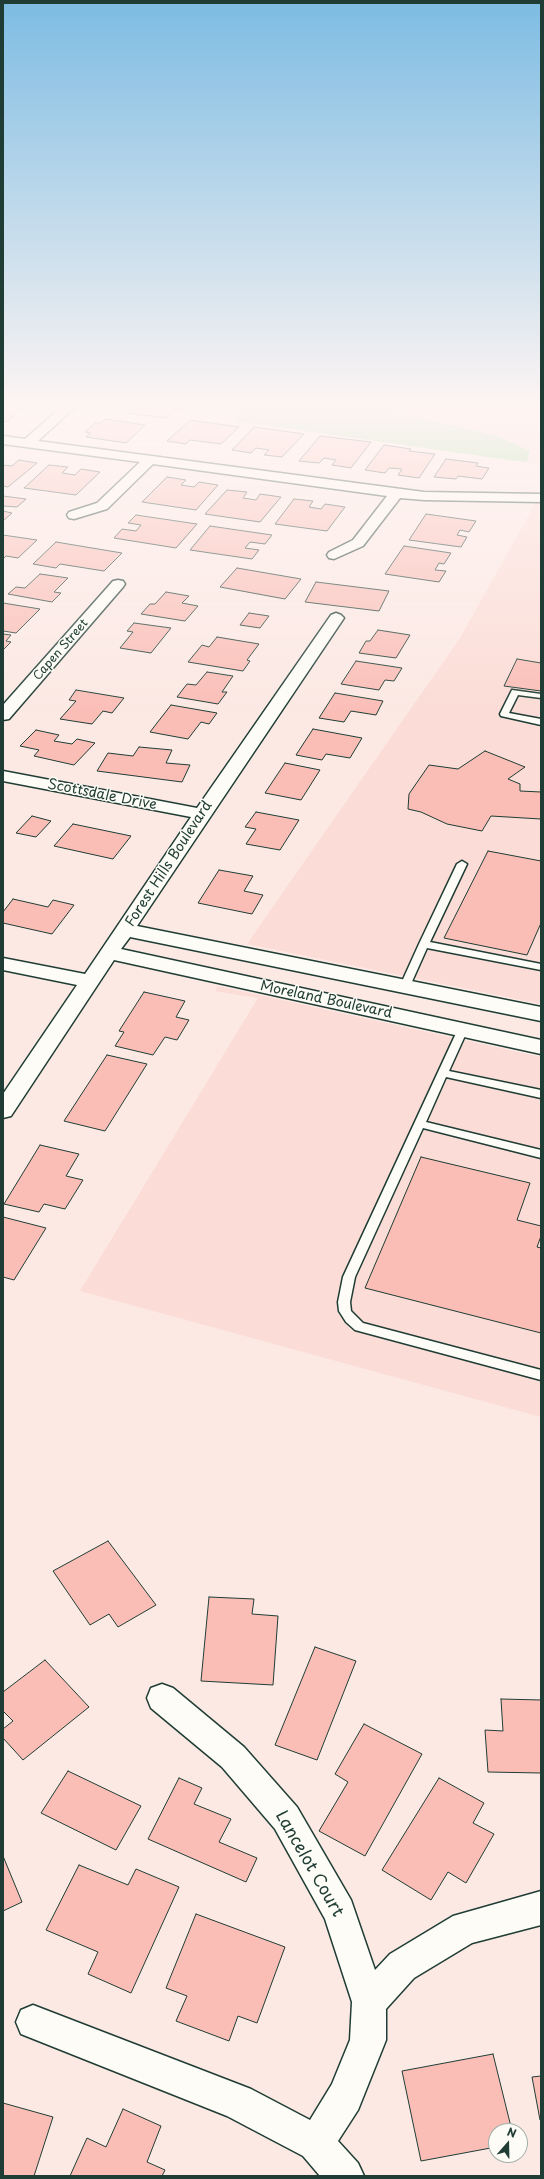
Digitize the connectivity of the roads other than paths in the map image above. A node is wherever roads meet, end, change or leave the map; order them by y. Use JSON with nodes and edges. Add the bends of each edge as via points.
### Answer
{"nodes":[{"id":1,"x":94,"y":509,"type":"edge"},
{"id":2,"x":385,"y":509,"type":"edge"},
{"id":3,"x":74,"y":515,"type":"dead end"},
{"id":4,"x":334,"y":555,"type":"dead end"},
{"id":5,"x":118,"y":584,"type":"dead end"},
{"id":6,"x":336,"y":618,"type":"dead end"},
{"id":7,"x":541,"y":696,"type":"edge"},
{"id":8,"x":3,"y":715,"type":"edge"},
{"id":9,"x":541,"y":722,"type":"edge"},
{"id":10,"x":3,"y":776,"type":"edge"},
{"id":11,"x":202,"y":814,"type":"junction"},
{"id":12,"x":462,"y":864,"type":"dead end"},
{"id":13,"x":125,"y":930,"type":"junction"},
{"id":14,"x":424,"y":944,"type":"junction"},
{"id":15,"x":110,"y":953,"type":"junction"},
{"id":16,"x":3,"y":964,"type":"edge"},
{"id":17,"x":541,"y":967,"type":"edge"},
{"id":18,"x":91,"y":981,"type":"junction"},
{"id":19,"x":405,"y":986,"type":"junction"},
{"id":20,"x":393,"y":1014,"type":"junction"},
{"id":21,"x":541,"y":1014,"type":"edge"},
{"id":22,"x":463,"y":1029,"type":"junction"},
{"id":23,"x":541,"y":1047,"type":"edge"},
{"id":24,"x":443,"y":1073,"type":"junction"},
{"id":25,"x":541,"y":1094,"type":"edge"},
{"id":26,"x":3,"y":1111,"type":"edge"},
{"id":27,"x":420,"y":1124,"type":"junction"},
{"id":28,"x":541,"y":1154,"type":"edge"},
{"id":29,"x":541,"y":1375,"type":"edge"},
{"id":30,"x":162,"y":1698,"type":"dead end"},
{"id":31,"x":541,"y":1908,"type":"edge"},
{"id":32,"x":369,"y":2002,"type":"junction"},
{"id":33,"x":33,"y":2022,"type":"dead end"},
{"id":34,"x":316,"y":2143,"type":"junction"},
{"id":35,"x":345,"y":2176,"type":"edge"}],
"edges":[{"from":1,"to":3,"type":"street"},
{"from":2,"to":4,"type":"street","via":[[358,544]]},
{"from":5,"to":8,"type":"street","name":"Capen Street"},
{"from":6,"to":11,"type":"street","name":"Forest Hills Boulevard"},
{"from":7,"to":9,"type":"lane","via":[[515,692],[504,714]]},
{"from":10,"to":11,"type":"street","name":"Scottsdale Drive"},
{"from":11,"to":13,"type":"street","name":"Forest Hills Boulevard"},
{"from":12,"to":14,"type":"lane"},
{"from":13,"to":15,"type":"street","name":"Forest Hills Boulevard"},
{"from":13,"to":19,"type":"street","name":"Moreland Boulevard"},
{"from":14,"to":17,"type":"lane"},
{"from":14,"to":19,"type":"lane"},
{"from":15,"to":18,"type":"street","name":"Forest Hills Boulevard"},
{"from":15,"to":20,"type":"street","name":"Moreland Boulevard"},
{"from":16,"to":18,"type":"street"},
{"from":18,"to":26,"type":"street","name":"Forest Hills Boulevard"},
{"from":19,"to":20,"type":"street"},
{"from":19,"to":21,"type":"street","name":"Moreland Boulevard"},
{"from":20,"to":22,"type":"street","name":"Moreland Boulevard"},
{"from":22,"to":23,"type":"street","name":"Moreland Boulevard"},
{"from":22,"to":24,"type":"lane"},
{"from":24,"to":25,"type":"lane"},
{"from":24,"to":27,"type":"lane"},
{"from":27,"to":28,"type":"lane"},
{"from":27,"to":29,"type":"lane","via":[[350,1277],[344,1302],[350,1319],[359,1327]]},
{"from":30,"to":32,"type":"street","name":"Lancelot Court","via":[[233,1757],[286,1818],[339,1912]]},
{"from":31,"to":32,"type":"street","via":[[465,1928],[402,1966]]},
{"from":32,"to":34,"type":"street","name":"Lancelot Court","via":[[368,2040],[345,2097]]},
{"from":33,"to":34,"type":"street","via":[[238,2102]]},
{"from":34,"to":35,"type":"street"}]}
